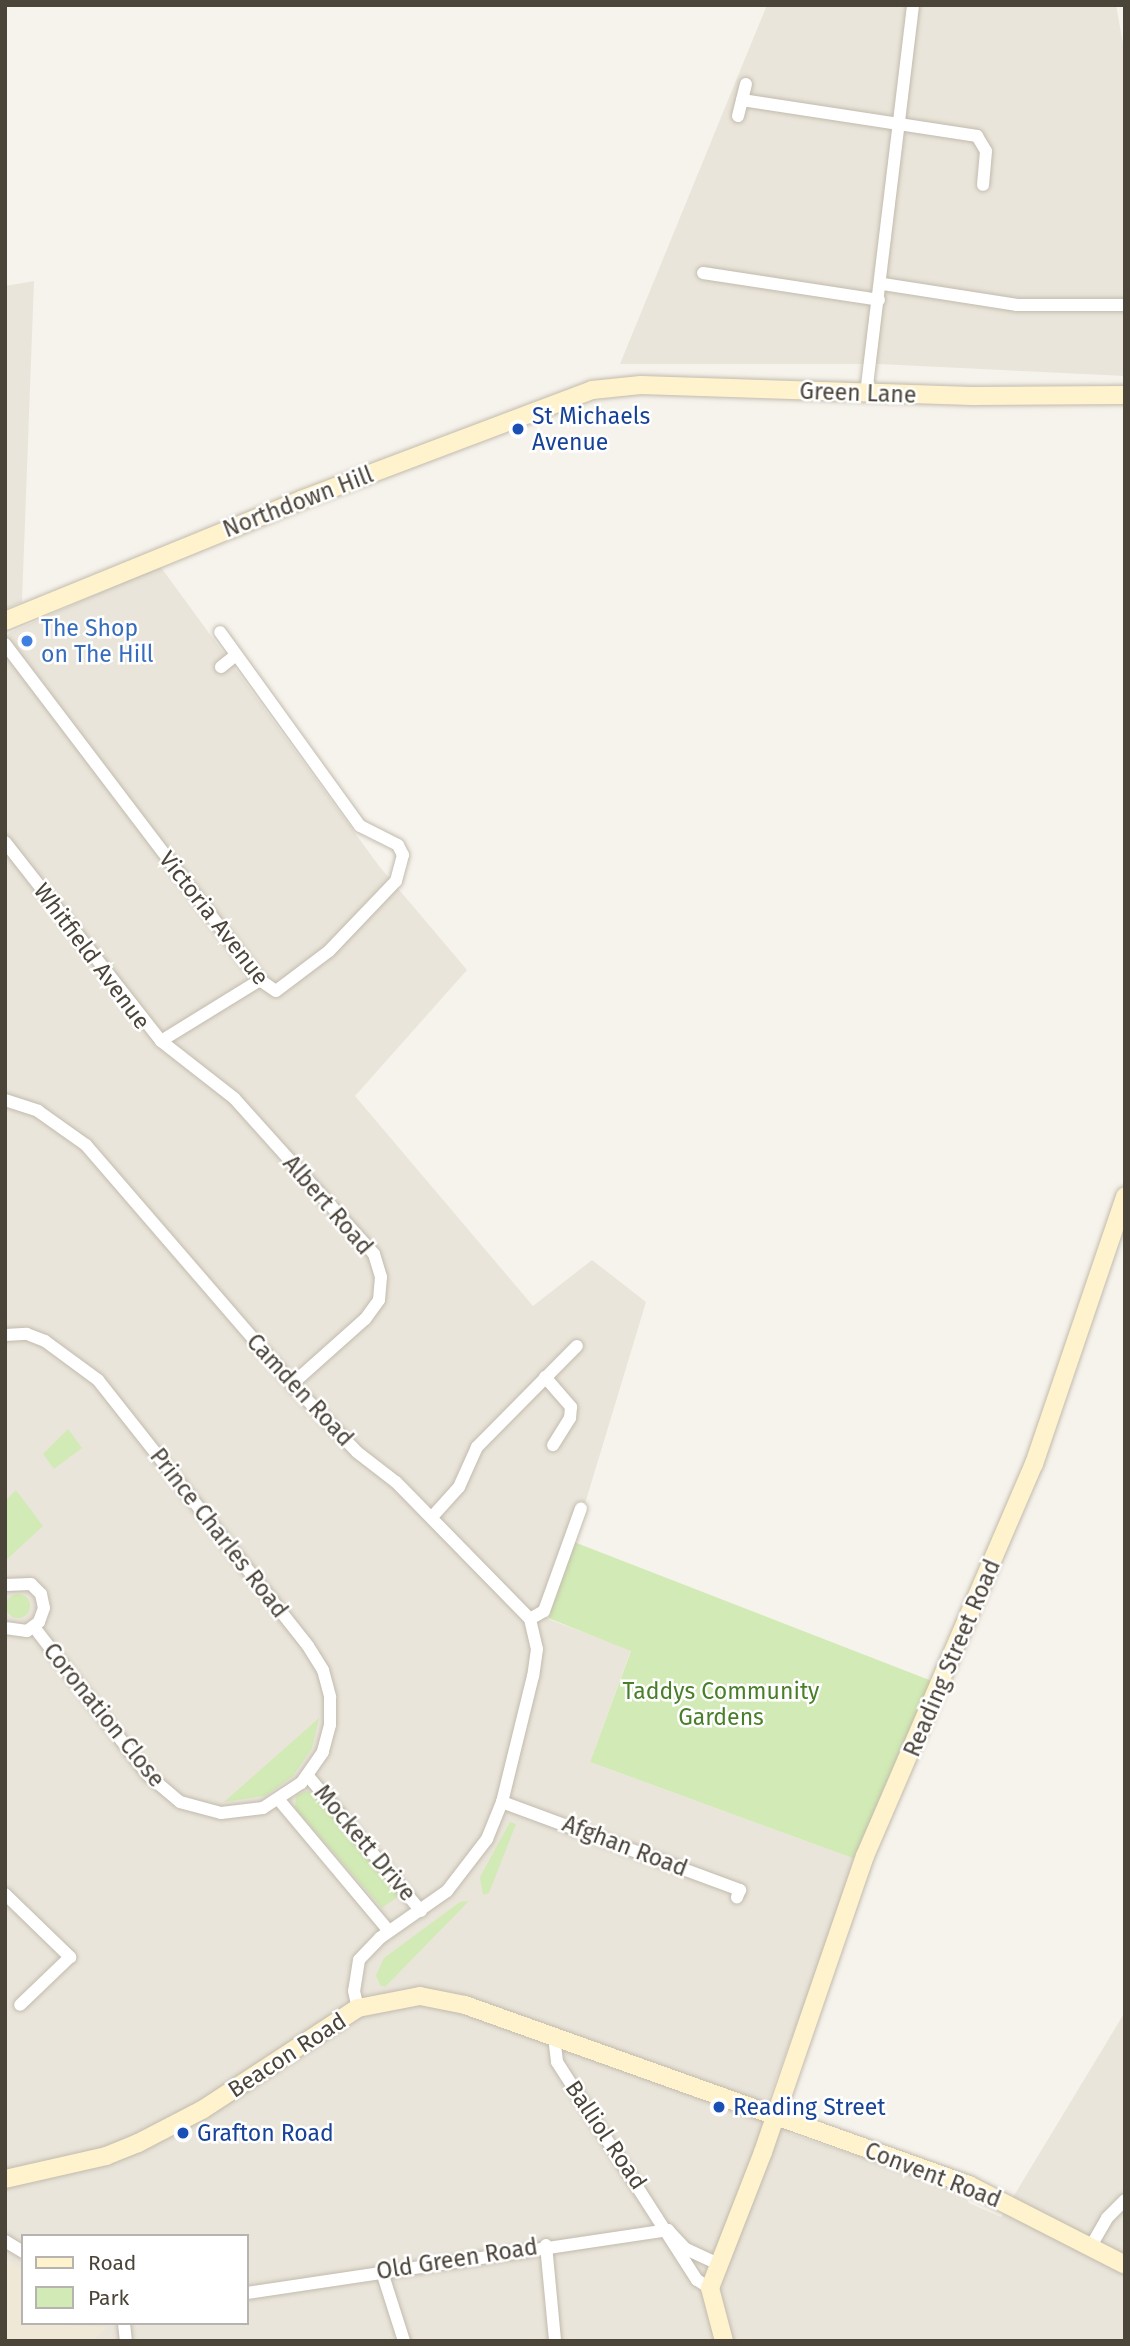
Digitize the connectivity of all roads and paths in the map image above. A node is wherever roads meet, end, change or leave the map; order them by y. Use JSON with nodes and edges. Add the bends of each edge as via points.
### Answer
{"nodes":[{"id":1,"x":912,"y":5,"type":"edge"},
{"id":2,"x":746,"y":84,"type":"dead end"},
{"id":3,"x":742,"y":100,"type":"junction"},
{"id":4,"x":738,"y":116,"type":"dead end"},
{"id":5,"x":901,"y":122,"type":"junction"},
{"id":6,"x":983,"y":185,"type":"dead end"},
{"id":7,"x":703,"y":273,"type":"dead end"},
{"id":8,"x":883,"y":284,"type":"junction"},
{"id":9,"x":879,"y":300,"type":"junction"},
{"id":10,"x":1125,"y":305,"type":"edge"},
{"id":11,"x":592,"y":390,"type":"joint"},
{"id":12,"x":866,"y":394,"type":"junction"},
{"id":13,"x":1125,"y":395,"type":"edge"},
{"id":14,"x":5,"y":621,"type":"edge"},
{"id":15,"x":220,"y":632,"type":"dead end"},
{"id":16,"x":5,"y":644,"type":"edge"},
{"id":17,"x":236,"y":655,"type":"junction"},
{"id":18,"x":221,"y":667,"type":"dead end"},
{"id":19,"x":5,"y":842,"type":"edge"},
{"id":20,"x":260,"y":980,"type":"junction"},
{"id":21,"x":161,"y":1041,"type":"junction"},
{"id":22,"x":5,"y":1100,"type":"edge"},
{"id":23,"x":1125,"y":1196,"type":"edge"},
{"id":24,"x":5,"y":1335,"type":"edge"},
{"id":25,"x":577,"y":1346,"type":"dead end"},
{"id":26,"x":545,"y":1377,"type":"junction"},
{"id":27,"x":292,"y":1384,"type":"junction"},
{"id":28,"x":553,"y":1445,"type":"dead end"},
{"id":29,"x":581,"y":1508,"type":"dead end"},
{"id":30,"x":432,"y":1517,"type":"junction"},
{"id":31,"x":5,"y":1585,"type":"edge"},
{"id":32,"x":530,"y":1619,"type":"junction"},
{"id":33,"x":34,"y":1627,"type":"junction"},
{"id":34,"x":5,"y":1629,"type":"edge"},
{"id":35,"x":308,"y":1776,"type":"junction"},
{"id":36,"x":295,"y":1789,"type":"joint"},
{"id":37,"x":279,"y":1800,"type":"junction"},
{"id":38,"x":502,"y":1802,"type":"junction"},
{"id":39,"x":5,"y":1894,"type":"edge"},
{"id":40,"x":737,"y":1898,"type":"dead end"},
{"id":41,"x":421,"y":1911,"type":"junction"},
{"id":42,"x":389,"y":1931,"type":"junction"},
{"id":43,"x":20,"y":2005,"type":"dead end"},
{"id":44,"x":358,"y":2008,"type":"junction"},
{"id":45,"x":554,"y":2037,"type":"junction"},
{"id":46,"x":773,"y":2117,"type":"junction"},
{"id":47,"x":5,"y":2179,"type":"edge"},
{"id":48,"x":1125,"y":2200,"type":"edge"},
{"id":49,"x":668,"y":2230,"type":"junction"},
{"id":50,"x":5,"y":2241,"type":"edge"},
{"id":51,"x":546,"y":2245,"type":"junction"},
{"id":52,"x":1091,"y":2246,"type":"junction"},
{"id":53,"x":21,"y":2251,"type":"edge"},
{"id":54,"x":720,"y":2265,"type":"junction"},
{"id":55,"x":1125,"y":2265,"type":"edge"},
{"id":56,"x":383,"y":2272,"type":"junction"},
{"id":57,"x":710,"y":2288,"type":"junction"},
{"id":58,"x":248,"y":2293,"type":"edge"},
{"id":59,"x":404,"y":2341,"type":"edge"},
{"id":60,"x":555,"y":2341,"type":"edge"},
{"id":61,"x":724,"y":2341,"type":"edge"}],
"edges":[{"from":1,"to":5,"type":"street"},
{"from":2,"to":3,"type":"street"},
{"from":3,"to":4,"type":"street"},
{"from":3,"to":5,"type":"street"},
{"from":5,"to":6,"type":"street","via":[[977,136],[986,150]]},
{"from":5,"to":8,"type":"street"},
{"from":7,"to":9,"type":"street"},
{"from":8,"to":9,"type":"street"},
{"from":8,"to":10,"type":"street","via":[[1017,304]]},
{"from":9,"to":12,"type":"street"},
{"from":11,"to":12,"type":"street","name":"Green Lane","via":[[641,385]]},
{"from":11,"to":14,"type":"street","name":"Northdown Hill","via":[[301,500]]},
{"from":12,"to":13,"type":"street","name":"Green Lane"},
{"from":15,"to":17,"type":"street","name":"Victoria Avenue"},
{"from":16,"to":20,"type":"street","name":"Victoria Avenue"},
{"from":17,"to":18,"type":"street"},
{"from":17,"to":20,"type":"street","name":"Victoria Avenue","via":[[360,825],[393,841],[403,855],[396,881],[329,951],[276,991]]},
{"from":19,"to":21,"type":"street","name":"Whitfield Avenue"},
{"from":20,"to":21,"type":"street","name":"Whitfield Avenue"},
{"from":21,"to":27,"type":"street","name":"Albert Road","via":[[234,1097],[374,1254],[381,1277],[379,1300],[365,1320]]},
{"from":22,"to":27,"type":"street","name":"Camden Road","via":[[38,1111],[86,1145]]},
{"from":23,"to":46,"type":"street","name":"Reading Street Road","via":[[1034,1464],[865,1856]]},
{"from":24,"to":35,"type":"street","name":"Prince Charles Road","via":[[27,1334],[46,1340],[98,1380],[316,1657],[327,1683],[331,1711],[323,1752]]},
{"from":25,"to":26,"type":"street"},
{"from":26,"to":28,"type":"street","via":[[571,1407],[570,1418]]},
{"from":26,"to":30,"type":"street","via":[[477,1447],[458,1487]]},
{"from":27,"to":30,"type":"street","name":"Camden Road","via":[[357,1452]]},
{"from":29,"to":32,"type":"street","via":[[544,1611]]},
{"from":30,"to":32,"type":"street","name":"Camden Road"},
{"from":31,"to":33,"type":"street","name":"Coronation Close","via":[[24,1581],[41,1594],[44,1608]]},
{"from":32,"to":38,"type":"street","via":[[537,1649],[533,1676]]},
{"from":33,"to":34,"type":"street","name":"Coronation Close","via":[[20,1632]]},
{"from":33,"to":37,"type":"street","name":"Coronation Close","via":[[98,1713],[168,1794],[193,1807],[221,1813],[249,1812]]},
{"from":35,"to":36,"type":"street","name":"Prince Charles Road"},
{"from":35,"to":41,"type":"street","name":"Mockett Drive"},
{"from":36,"to":37,"type":"street","name":"Coronation Close"},
{"from":37,"to":42,"type":"street","name":"Mockett Drive"},
{"from":38,"to":40,"type":"street","name":"Afghan Road","via":[[740,1889]]},
{"from":38,"to":41,"type":"street","via":[[466,1870]]},
{"from":39,"to":43,"type":"street","via":[[71,1957]]},
{"from":41,"to":42,"type":"street"},
{"from":42,"to":44,"type":"street","via":[[359,1960],[354,1990]]},
{"from":44,"to":45,"type":"street","name":"Beacon Road","via":[[401,1997],[442,1998]]},
{"from":44,"to":47,"type":"street","name":"Beacon Road","via":[[171,2128],[106,2156]]},
{"from":45,"to":46,"type":"street","name":"Beacon Road"},
{"from":45,"to":49,"type":"street","name":"Balliol Road","via":[[557,2062]]},
{"from":46,"to":52,"type":"street","name":"Convent Road","via":[[970,2185]]},
{"from":46,"to":54,"type":"street"},
{"from":48,"to":52,"type":"street","via":[[1107,2218]]},
{"from":49,"to":51,"type":"street","name":"Old Green Road"},
{"from":49,"to":54,"type":"street","name":"Balliol Road","via":[[686,2249]]},
{"from":49,"to":57,"type":"street","name":"Balliol Road","via":[[697,2280]]},
{"from":50,"to":53,"type":"street"},
{"from":51,"to":56,"type":"street","name":"Old Green Road"},
{"from":51,"to":60,"type":"street"},
{"from":52,"to":55,"type":"street","name":"Convent Road"},
{"from":54,"to":57,"type":"street"},
{"from":56,"to":58,"type":"street","name":"Old Green Road"},
{"from":56,"to":59,"type":"street"},
{"from":57,"to":61,"type":"street"}]}
